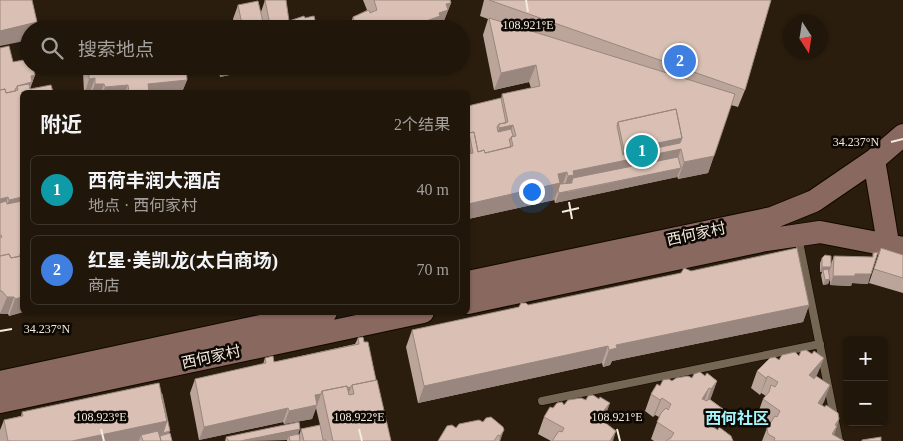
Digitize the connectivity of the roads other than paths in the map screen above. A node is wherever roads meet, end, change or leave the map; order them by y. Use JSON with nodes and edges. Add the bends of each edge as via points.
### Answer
{"nodes":[{"id":1,"x":903,"y":135,"type":"edge"},
{"id":2,"x":874,"y":160,"type":"junction"},
{"id":3,"x":797,"y":235,"type":"junction"},
{"id":4,"x":896,"y":246,"type":"edge"},
{"id":5,"x":470,"y":282,"type":"edge"},
{"id":6,"x":470,"y":303,"type":"edge"},
{"id":7,"x":312,"y":315,"type":"edge"},
{"id":8,"x":408,"y":315,"type":"edge"},
{"id":9,"x":820,"y":344,"type":"junction"},
{"id":10,"x":0,"y":382,"type":"edge"},
{"id":11,"x":542,"y":401,"type":"dead end"},
{"id":12,"x":0,"y":402,"type":"edge"},
{"id":13,"x":840,"y":441,"type":"edge"}],
"edges":[{"from":1,"to":2,"type":"street","name":"西何家村"},
{"from":2,"to":4,"type":"street"},
{"from":2,"to":5,"type":"street","name":"西何家村","via":[[814,201],[772,218]]},
{"from":3,"to":4,"type":"street","name":"西何家村","via":[[820,232]]},
{"from":3,"to":6,"type":"street","name":"西何家村"},
{"from":3,"to":9,"type":"lane"},
{"from":7,"to":10,"type":"street","name":"西何家村"},
{"from":8,"to":12,"type":"street","name":"西何家村"},
{"from":9,"to":11,"type":"lane"},
{"from":9,"to":13,"type":"lane"}]}
